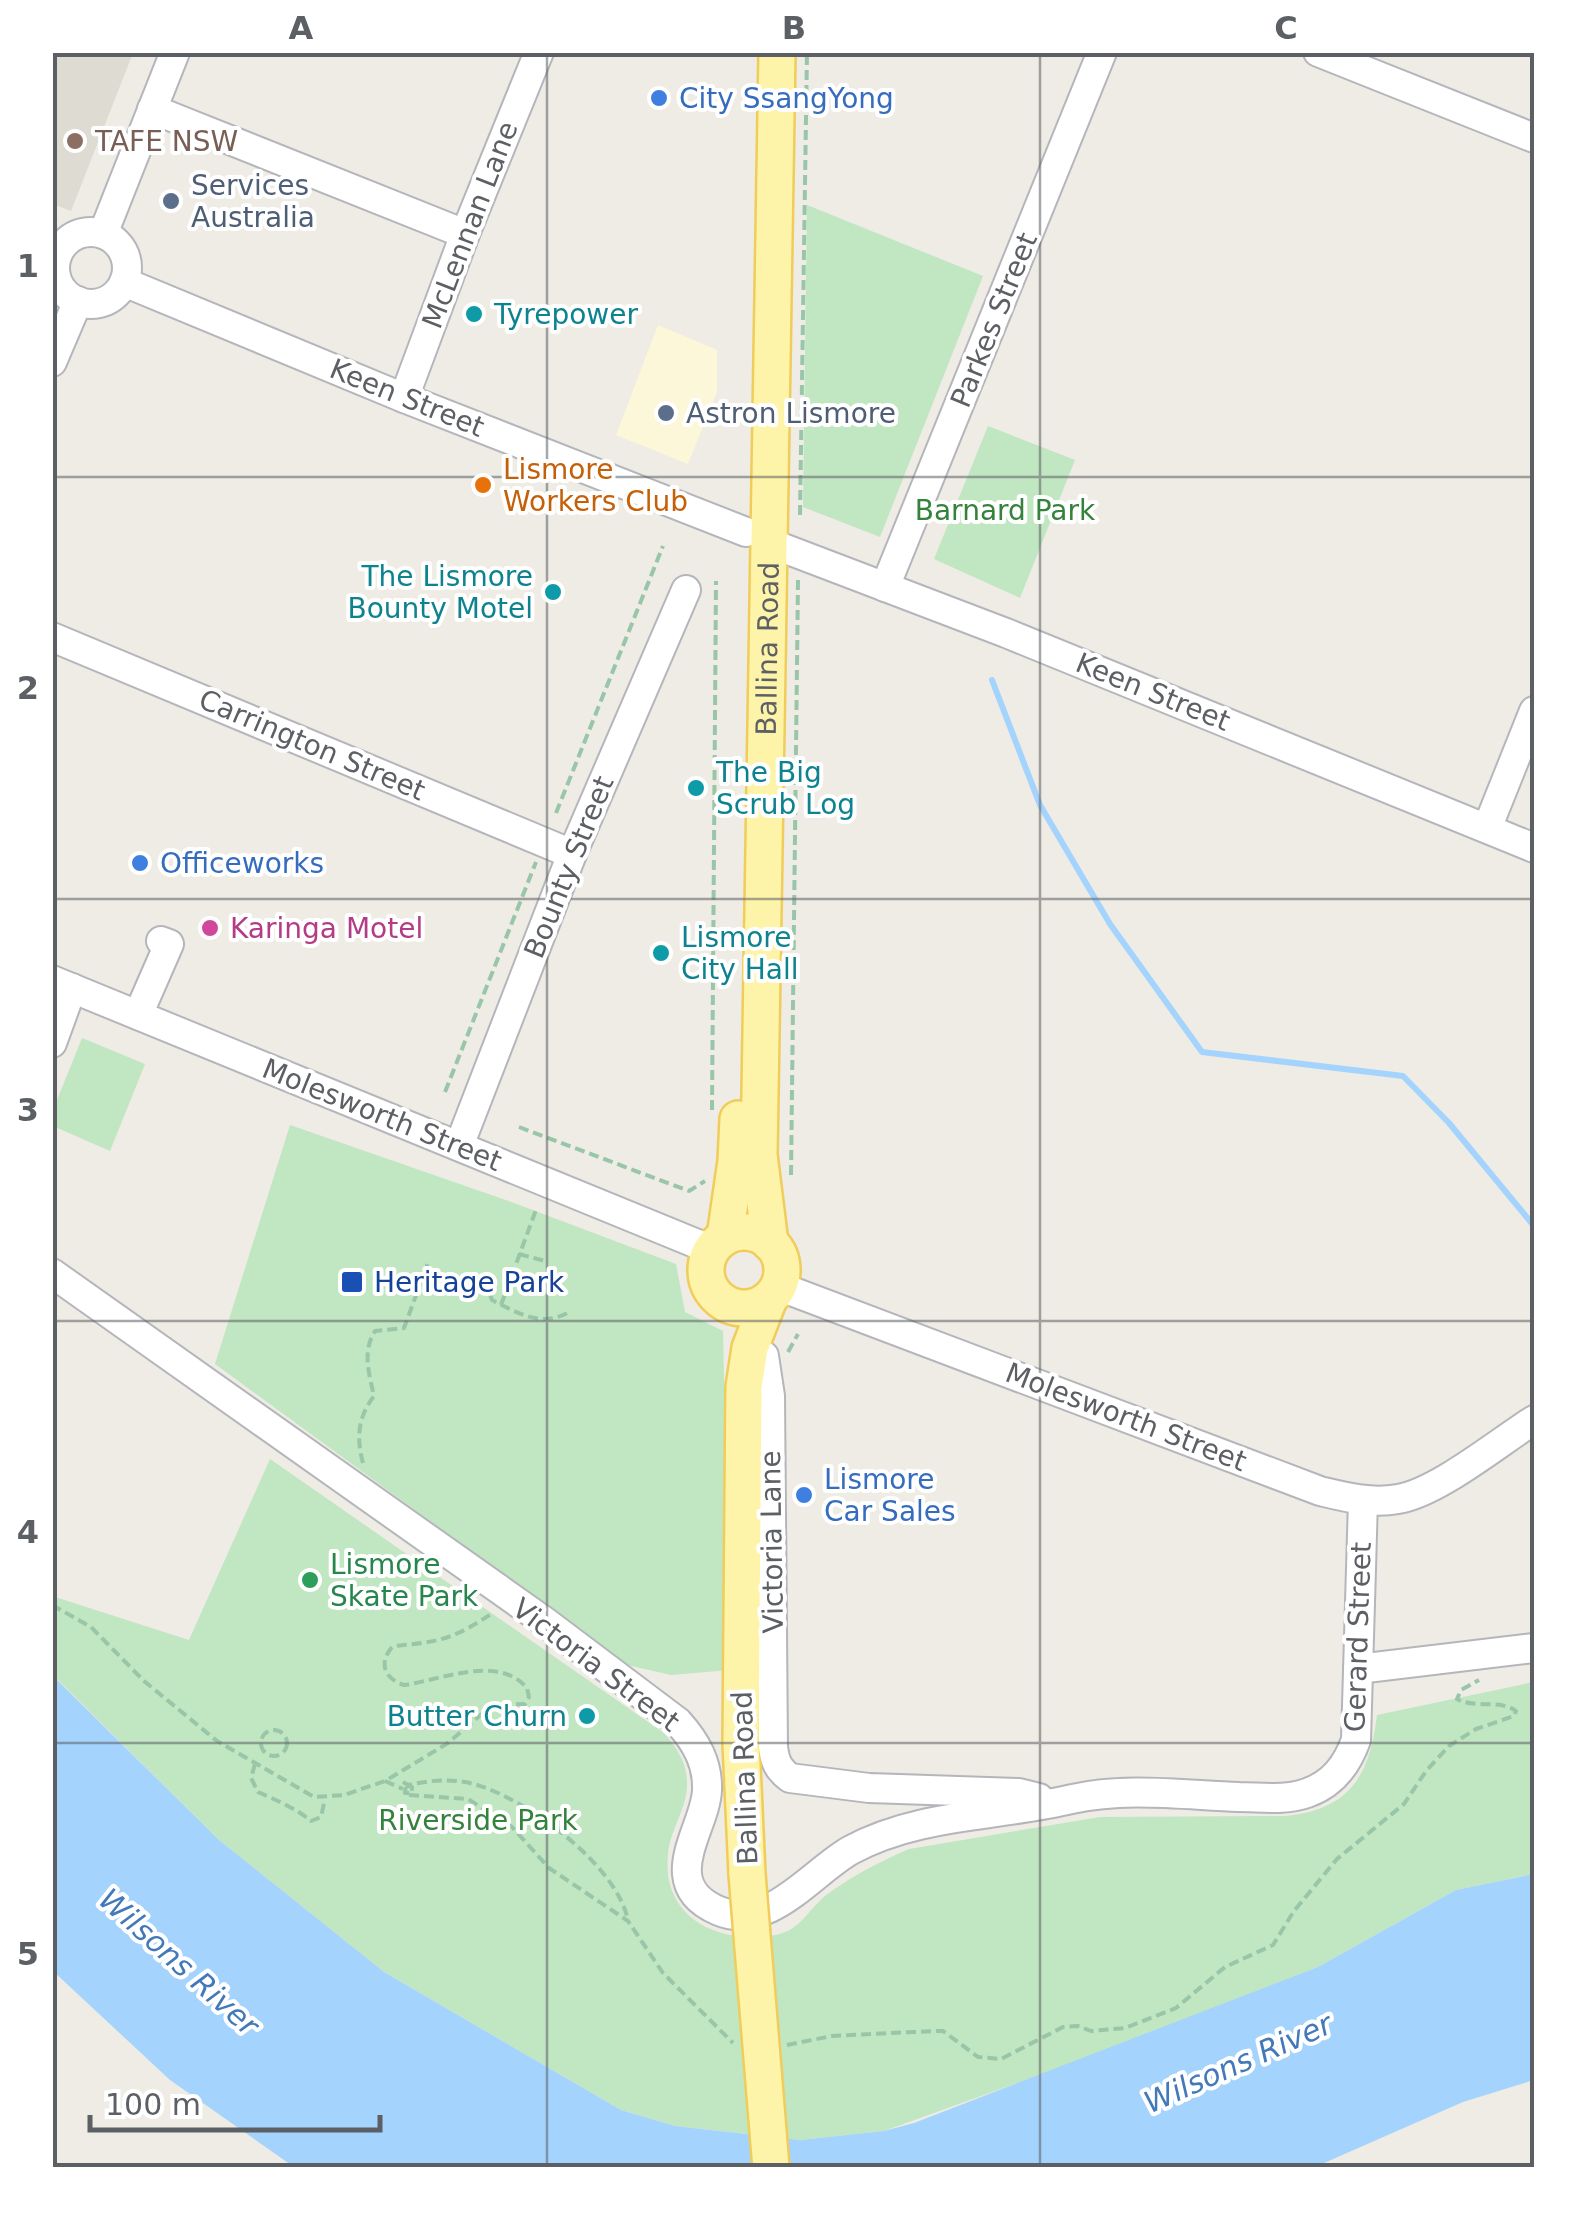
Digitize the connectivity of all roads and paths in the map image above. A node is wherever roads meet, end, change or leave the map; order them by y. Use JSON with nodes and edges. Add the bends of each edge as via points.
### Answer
{"nodes":[{"id":1,"x":174,"y":52,"type":"edge"},
{"id":2,"x":539,"y":52,"type":"edge"},
{"id":3,"x":754,"y":52,"type":"edge"},
{"id":4,"x":777,"y":52,"type":"edge"},
{"id":5,"x":807,"y":52,"type":"edge"},
{"id":6,"x":1102,"y":52,"type":"edge"},
{"id":7,"x":1318,"y":52,"type":"edge"},
{"id":8,"x":152,"y":109,"type":"junction"},
{"id":9,"x":1534,"y":138,"type":"edge"},
{"id":10,"x":103,"y":234,"type":"junction"},
{"id":11,"x":465,"y":234,"type":"junction"},
{"id":12,"x":62,"y":238,"type":"edge"},
{"id":13,"x":55,"y":276,"type":"edge"},
{"id":14,"x":124,"y":282,"type":"junction"},
{"id":15,"x":78,"y":301,"type":"junction"},
{"id":16,"x":52,"y":362,"type":"edge"},
{"id":17,"x":404,"y":398,"type":"junction"},
{"id":18,"x":800,"y":515,"type":"dead end"},
{"id":19,"x":758,"y":538,"type":"junction"},
{"id":20,"x":663,"y":546,"type":"dead end"},
{"id":21,"x":798,"y":580,"type":"dead end"},
{"id":22,"x":716,"y":581,"type":"dead end"},
{"id":23,"x":885,"y":587,"type":"junction"},
{"id":24,"x":686,"y":590,"type":"dead end"},
{"id":25,"x":52,"y":637,"type":"edge"},
{"id":26,"x":1534,"y":712,"type":"edge"},
{"id":27,"x":556,"y":813,"type":"dead end"},
{"id":28,"x":1488,"y":826,"type":"junction"},
{"id":29,"x":1534,"y":848,"type":"edge"},
{"id":30,"x":572,"y":854,"type":"junction"},
{"id":31,"x":538,"y":858,"type":"dead end"},
{"id":32,"x":161,"y":942,"type":"dead end"},
{"id":33,"x":62,"y":984,"type":"edge"},
{"id":34,"x":138,"y":1016,"type":"junction"},
{"id":35,"x":52,"y":1043,"type":"edge"},
{"id":36,"x":445,"y":1092,"type":"dead end"},
{"id":37,"x":712,"y":1116,"type":"dead end"},
{"id":38,"x":519,"y":1127,"type":"dead end"},
{"id":39,"x":459,"y":1146,"type":"junction"},
{"id":40,"x":791,"y":1175,"type":"dead end"},
{"id":41,"x":711,"y":1176,"type":"dead end"},
{"id":42,"x":537,"y":1206,"type":"dead end"},
{"id":43,"x":770,"y":1243,"type":"junction"},
{"id":44,"x":718,"y":1244,"type":"junction"},
{"id":45,"x":519,"y":1254,"type":"junction"},
{"id":46,"x":429,"y":1260,"type":"dead end"},
{"id":47,"x":544,"y":1261,"type":"dead end"},
{"id":48,"x":52,"y":1272,"type":"edge"},
{"id":49,"x":372,"y":1278,"type":"dead end"},
{"id":50,"x":485,"y":1280,"type":"dead end"},
{"id":51,"x":774,"y":1292,"type":"junction"},
{"id":52,"x":417,"y":1294,"type":"junction"},
{"id":53,"x":718,"y":1298,"type":"junction"},
{"id":54,"x":501,"y":1305,"type":"junction"},
{"id":55,"x":569,"y":1312,"type":"dead end"},
{"id":56,"x":750,"y":1348,"type":"junction"},
{"id":57,"x":744,"y":1387,"type":"junction"},
{"id":58,"x":1534,"y":1420,"type":"edge"},
{"id":59,"x":360,"y":1490,"type":"junction"},
{"id":60,"x":1363,"y":1500,"type":"junction"},
{"id":61,"x":510,"y":1600,"type":"junction"},
{"id":62,"x":52,"y":1605,"type":"edge"},
{"id":63,"x":1534,"y":1648,"type":"edge"},
{"id":64,"x":1358,"y":1669,"type":"junction"},
{"id":65,"x":1485,"y":1677,"type":"dead end"},
{"id":66,"x":266,"y":1754,"type":"junction"},
{"id":67,"x":257,"y":1765,"type":"junction"},
{"id":68,"x":406,"y":1771,"type":"junction"},
{"id":69,"x":1340,"y":1771,"type":"joint"},
{"id":70,"x":385,"y":1781,"type":"junction"},
{"id":71,"x":404,"y":1788,"type":"junction"},
{"id":72,"x":325,"y":1799,"type":"junction"},
{"id":73,"x":1044,"y":1806,"type":"junction"},
{"id":74,"x":624,"y":1906,"type":"junction"},
{"id":75,"x":616,"y":1912,"type":"junction"},
{"id":76,"x":878,"y":2033,"type":"dead end"},
{"id":77,"x":771,"y":2168,"type":"edge"}],
"edges":[{"from":1,"to":8,"type":"street"},
{"from":2,"to":11,"type":"street","name":"McLennan Lane"},
{"from":3,"to":19,"type":"main road","name":"Ballina Road"},
{"from":4,"to":19,"type":"main road","name":"Ballina Road"},
{"from":5,"to":18,"type":"path"},
{"from":6,"to":23,"type":"street","name":"Parkes Street"},
{"from":7,"to":9,"type":"street"},
{"from":8,"to":10,"type":"street"},
{"from":8,"to":11,"type":"street"},
{"from":10,"to":12,"type":"street"},
{"from":10,"to":14,"type":"street","via":[[122,248]]},
{"from":11,"to":17,"type":"street","name":"McLennan Lane"},
{"from":12,"to":13,"type":"street"},
{"from":13,"to":15,"type":"street"},
{"from":14,"to":15,"type":"street","via":[[100,302]]},
{"from":14,"to":17,"type":"street","name":"Keen Street"},
{"from":15,"to":16,"type":"street"},
{"from":17,"to":19,"type":"street","name":"Keen Street"},
{"from":19,"to":23,"type":"street","name":"Keen Street"},
{"from":19,"to":43,"type":"main road","name":"Ballina Road","via":[[760,1155]]},
{"from":19,"to":44,"type":"main road","name":"Ballina Road","via":[[736,1161]]},
{"from":20,"to":27,"type":"path","name":"Bounty Street"},
{"from":21,"to":40,"type":"path"},
{"from":22,"to":37,"type":"path","name":"Ballina Road"},
{"from":23,"to":28,"type":"street","name":"Keen Street"},
{"from":24,"to":30,"type":"street","name":"Bounty Street"},
{"from":25,"to":30,"type":"street","name":"Carrington Street"},
{"from":26,"to":28,"type":"street"},
{"from":28,"to":29,"type":"street","name":"Keen Street"},
{"from":30,"to":39,"type":"street","name":"Bounty Street"},
{"from":31,"to":36,"type":"path","name":"Bounty Street"},
{"from":32,"to":34,"type":"street","via":[[170,944]]},
{"from":33,"to":34,"type":"street","name":"Molesworth Street"},
{"from":33,"to":35,"type":"street"},
{"from":34,"to":39,"type":"street","name":"Molesworth Street"},
{"from":38,"to":41,"type":"path","name":"Molesworth Street","via":[[688,1192]]},
{"from":39,"to":44,"type":"street","name":"Molesworth Street"},
{"from":42,"to":45,"type":"path"},
{"from":43,"to":44,"type":"main road","via":[[744,1232]]},
{"from":43,"to":51,"type":"main road","via":[[781,1263]]},
{"from":44,"to":53,"type":"main road","via":[[707,1260],[707,1280]]},
{"from":45,"to":47,"type":"path"},
{"from":45,"to":54,"type":"path"},
{"from":46,"to":52,"type":"path"},
{"from":48,"to":59,"type":"street","name":"Victoria Street"},
{"from":49,"to":52,"type":"path"},
{"from":50,"to":54,"type":"path"},
{"from":51,"to":53,"type":"main road","via":[[748,1308]]},
{"from":51,"to":56,"type":"main road","name":"Ballina Road"},
{"from":51,"to":60,"type":"street","name":"Molesworth Street","via":[[1320,1491]]},
{"from":52,"to":59,"type":"path","via":[[404,1328],[376,1332],[369,1341],[374,1396],[360,1420],[368,1473]]},
{"from":53,"to":57,"type":"main road","name":"Ballina Road"},
{"from":54,"to":55,"type":"path","via":[[537,1320]]},
{"from":56,"to":57,"type":"main road","name":"Ballina Road"},
{"from":56,"to":73,"type":"street","name":"Victoria Lane","via":[[764,1356],[770,1396],[773,1747],[780,1771],[869,1788],[1019,1793]]},
{"from":57,"to":77,"type":"main road","name":"Ballina Road","bridge":true,"via":[[742,1743]]},
{"from":58,"to":60,"type":"street","name":"Molesworth Street","via":[[1425,1490],[1397,1500]]},
{"from":59,"to":61,"type":"street","name":"Victoria Street"},
{"from":60,"to":64,"type":"street","name":"Gerard Street"},
{"from":61,"to":68,"type":"path","via":[[437,1642],[388,1652],[384,1669],[404,1685],[498,1672],[527,1688],[525,1704],[493,1707]]},
{"from":61,"to":73,"type":"street","name":"Victoria Street","via":[[651,1700],[695,1743],[707,1792],[688,1844],[687,1871],[696,1893],[719,1911],[745,1914],[778,1903],[832,1860],[912,1825]]},
{"from":62,"to":67,"type":"path","via":[[90,1627],[144,1682]]},
{"from":63,"to":64,"type":"street"},
{"from":64,"to":69,"type":"street","name":"Gerard Street","via":[[1356,1740]]},
{"from":65,"to":76,"type":"path","via":[[1457,1699],[1509,1706],[1514,1716],[1449,1746],[1404,1804],[1337,1859],[1273,1945],[1225,1968],[1176,2008],[1125,2028],[1053,2030],[1002,2060],[978,2057],[943,2031]]},
{"from":66,"to":66,"type":"path","via":[[263,1735],[282,1732],[283,1752]]},
{"from":66,"to":67,"type":"path"},
{"from":67,"to":72,"type":"path"},
{"from":67,"to":72,"type":"path","via":[[252,1778],[258,1792],[310,1821],[321,1817]]},
{"from":68,"to":70,"type":"path"},
{"from":68,"to":71,"type":"path"},
{"from":69,"to":73,"type":"street","name":"Victoria Street","via":[[1292,1797],[1102,1794]]},
{"from":70,"to":71,"type":"path"},
{"from":70,"to":72,"type":"path"},
{"from":71,"to":74,"type":"path","via":[[441,1780],[474,1784],[529,1810],[572,1840]]},
{"from":71,"to":75,"type":"path","via":[[482,1806],[549,1868]]},
{"from":74,"to":75,"type":"path"},
{"from":74,"to":75,"type":"path","via":[[628,1921]]}]}
